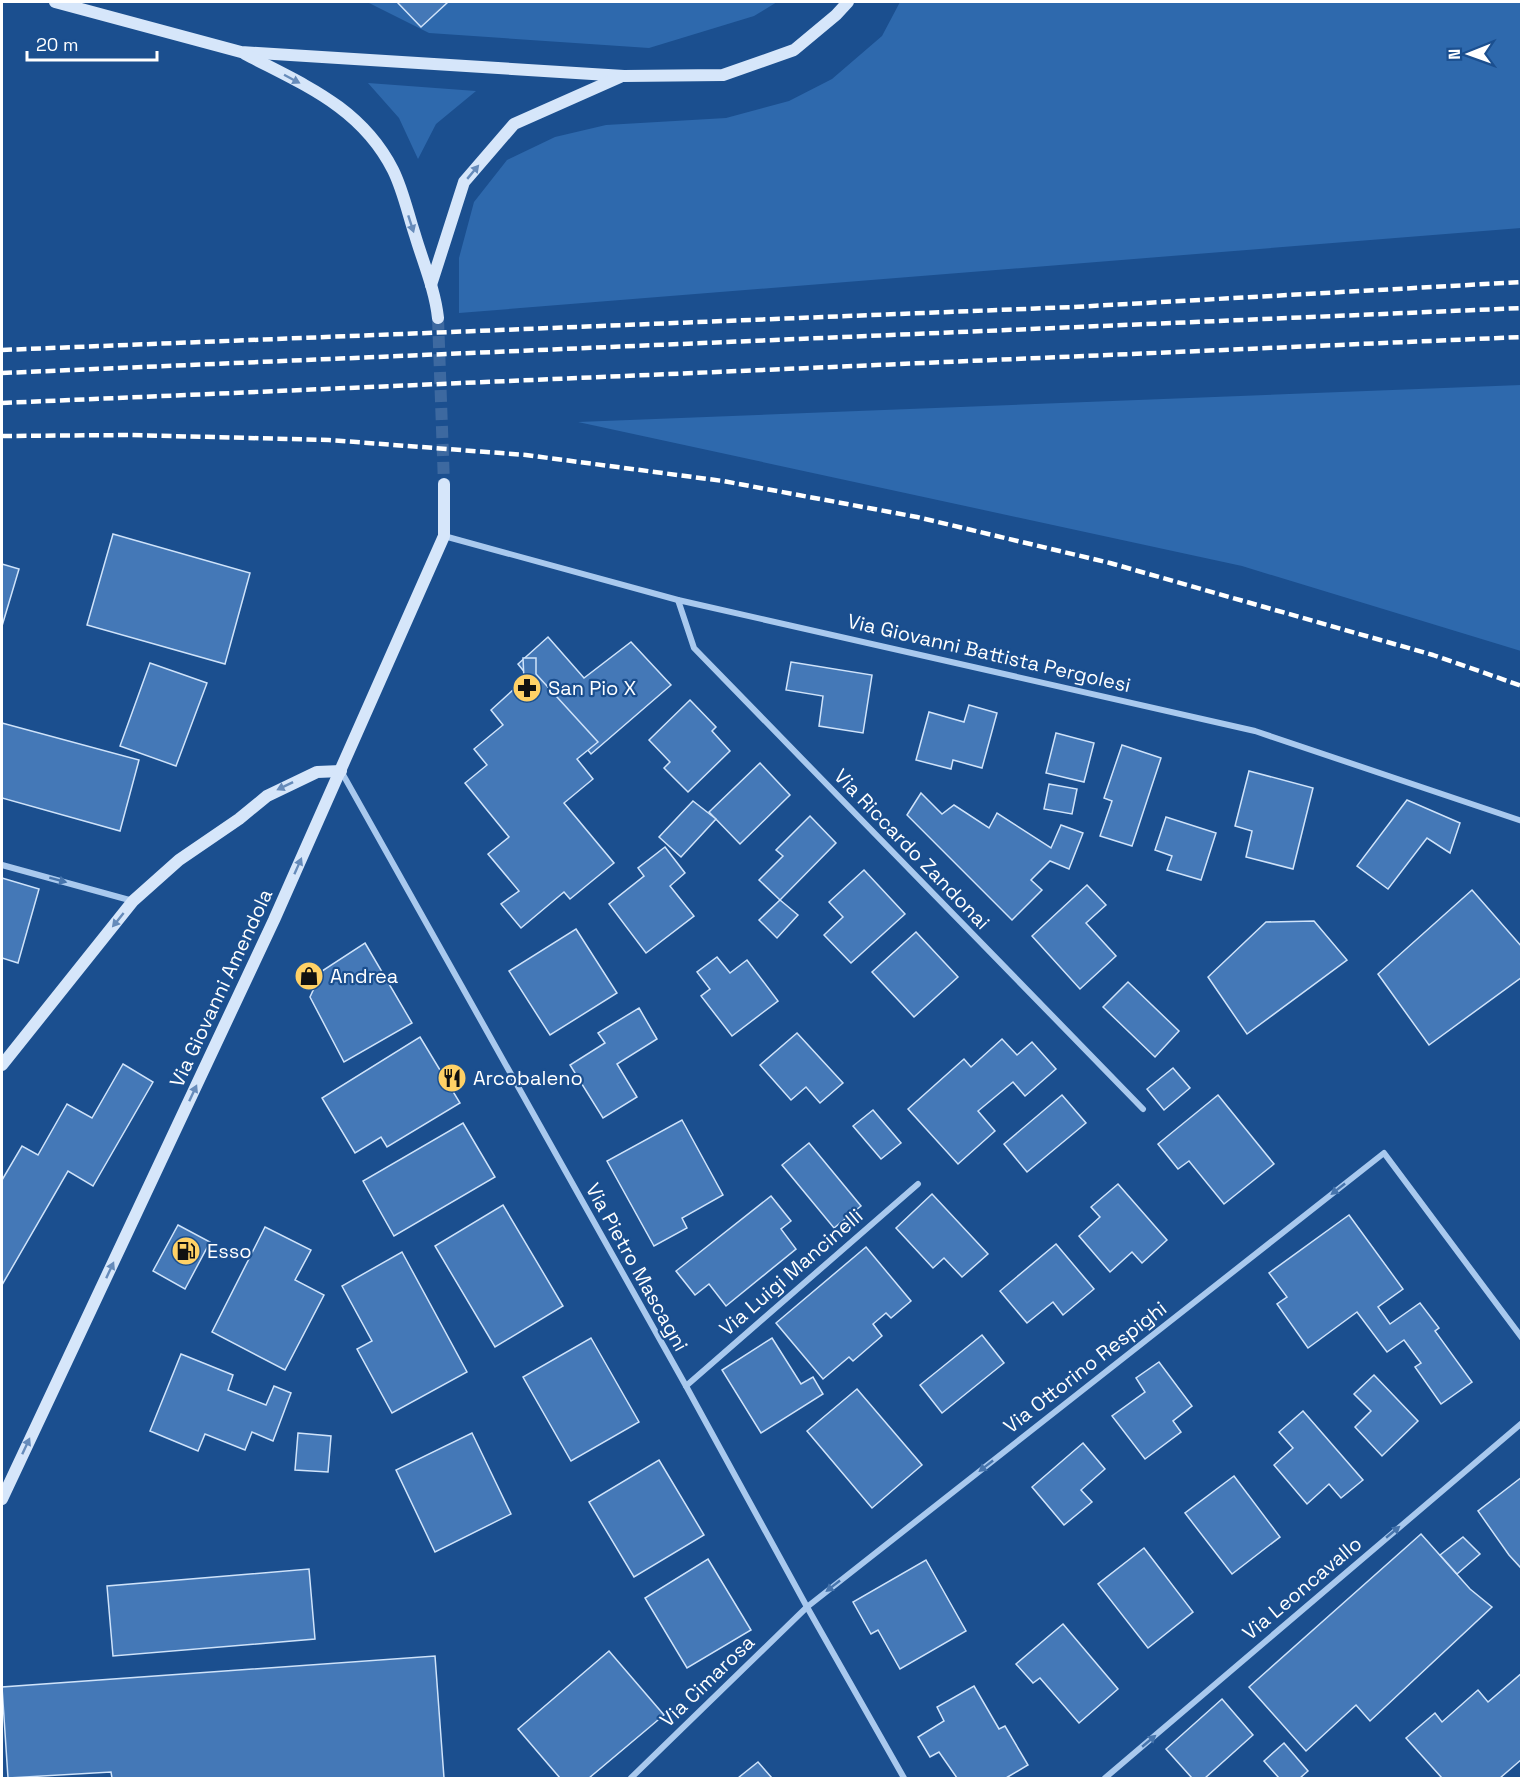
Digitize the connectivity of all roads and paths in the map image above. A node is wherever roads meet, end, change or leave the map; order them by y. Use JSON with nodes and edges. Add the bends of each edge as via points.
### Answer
{"nodes":[{"id":1,"x":55,"y":2,"type":"edge"},
{"id":2,"x":848,"y":2,"type":"edge"},
{"id":3,"x":240,"y":52,"type":"junction"},
{"id":4,"x":624,"y":76,"type":"junction"},
{"id":5,"x":430,"y":285,"type":"junction"},
{"id":6,"x":438,"y":318,"type":"tunnel mouth"},
{"id":7,"x":444,"y":484,"type":"tunnel mouth"},
{"id":8,"x":444,"y":536,"type":"junction"},
{"id":9,"x":678,"y":600,"type":"junction"},
{"id":10,"x":341,"y":771,"type":"junction"},
{"id":11,"x":1521,"y":821,"type":"edge"},
{"id":12,"x":2,"y":865,"type":"edge"},
{"id":13,"x":133,"y":901,"type":"junction"},
{"id":14,"x":2,"y":1065,"type":"edge"},
{"id":15,"x":1143,"y":1108,"type":"dead end"},
{"id":16,"x":918,"y":1184,"type":"dead end"},
{"id":17,"x":1521,"y":1338,"type":"edge"},
{"id":18,"x":686,"y":1386,"type":"junction"},
{"id":19,"x":1521,"y":1423,"type":"edge"},
{"id":20,"x":2,"y":1499,"type":"edge"},
{"id":21,"x":807,"y":1607,"type":"junction"},
{"id":22,"x":631,"y":1779,"type":"edge"},
{"id":23,"x":904,"y":1779,"type":"edge"},
{"id":24,"x":1105,"y":1779,"type":"edge"}],
"edges":[{"from":1,"to":3,"type":"main road"},
{"from":2,"to":4,"type":"main road","via":[[794,50],[723,75]]},
{"from":3,"to":4,"type":"main road"},
{"from":3,"to":5,"type":"main road","one_way":true,"via":[[326,97],[373,138],[393,171]]},
{"from":5,"to":4,"type":"main road","one_way":true,"via":[[464,182],[514,124]]},
{"from":5,"to":6,"type":"main road"},
{"from":7,"to":8,"type":"main road","name":"Via Giovanni Amendola"},
{"from":8,"to":9,"type":"street","name":"Via Giovanni Battista Pergolesi"},
{"from":8,"to":10,"type":"main road","name":"Via Giovanni Amendola"},
{"from":9,"to":11,"type":"street","name":"Via Giovanni Battista Pergolesi","via":[[1255,731]]},
{"from":9,"to":15,"type":"street","name":"Via Riccardo Zandonai","via":[[694,648]]},
{"from":10,"to":13,"type":"main road","one_way":true,"via":[[318,772],[267,796],[179,860]]},
{"from":10,"to":18,"type":"street","name":"Via Pietro Mascagni"},
{"from":20,"to":10,"type":"main road","name":"Via Giovanni Amendola","one_way":true},
{"from":12,"to":13,"type":"street","one_way":true},
{"from":13,"to":14,"type":"main road","one_way":true},
{"from":16,"to":18,"type":"street","name":"Via Luigi Mancinelli"},
{"from":17,"to":21,"type":"street","name":"Via Ottorino Respighi","one_way":true,"via":[[1384,1153]]},
{"from":18,"to":21,"type":"street","name":"Via Pietro Mascagni"},
{"from":24,"to":19,"type":"street","name":"Via Leoncavallo","one_way":true},
{"from":21,"to":22,"type":"street","name":"Via Cimarosa"},
{"from":21,"to":23,"type":"street","name":"Via Pietro Mascagni"}]}
